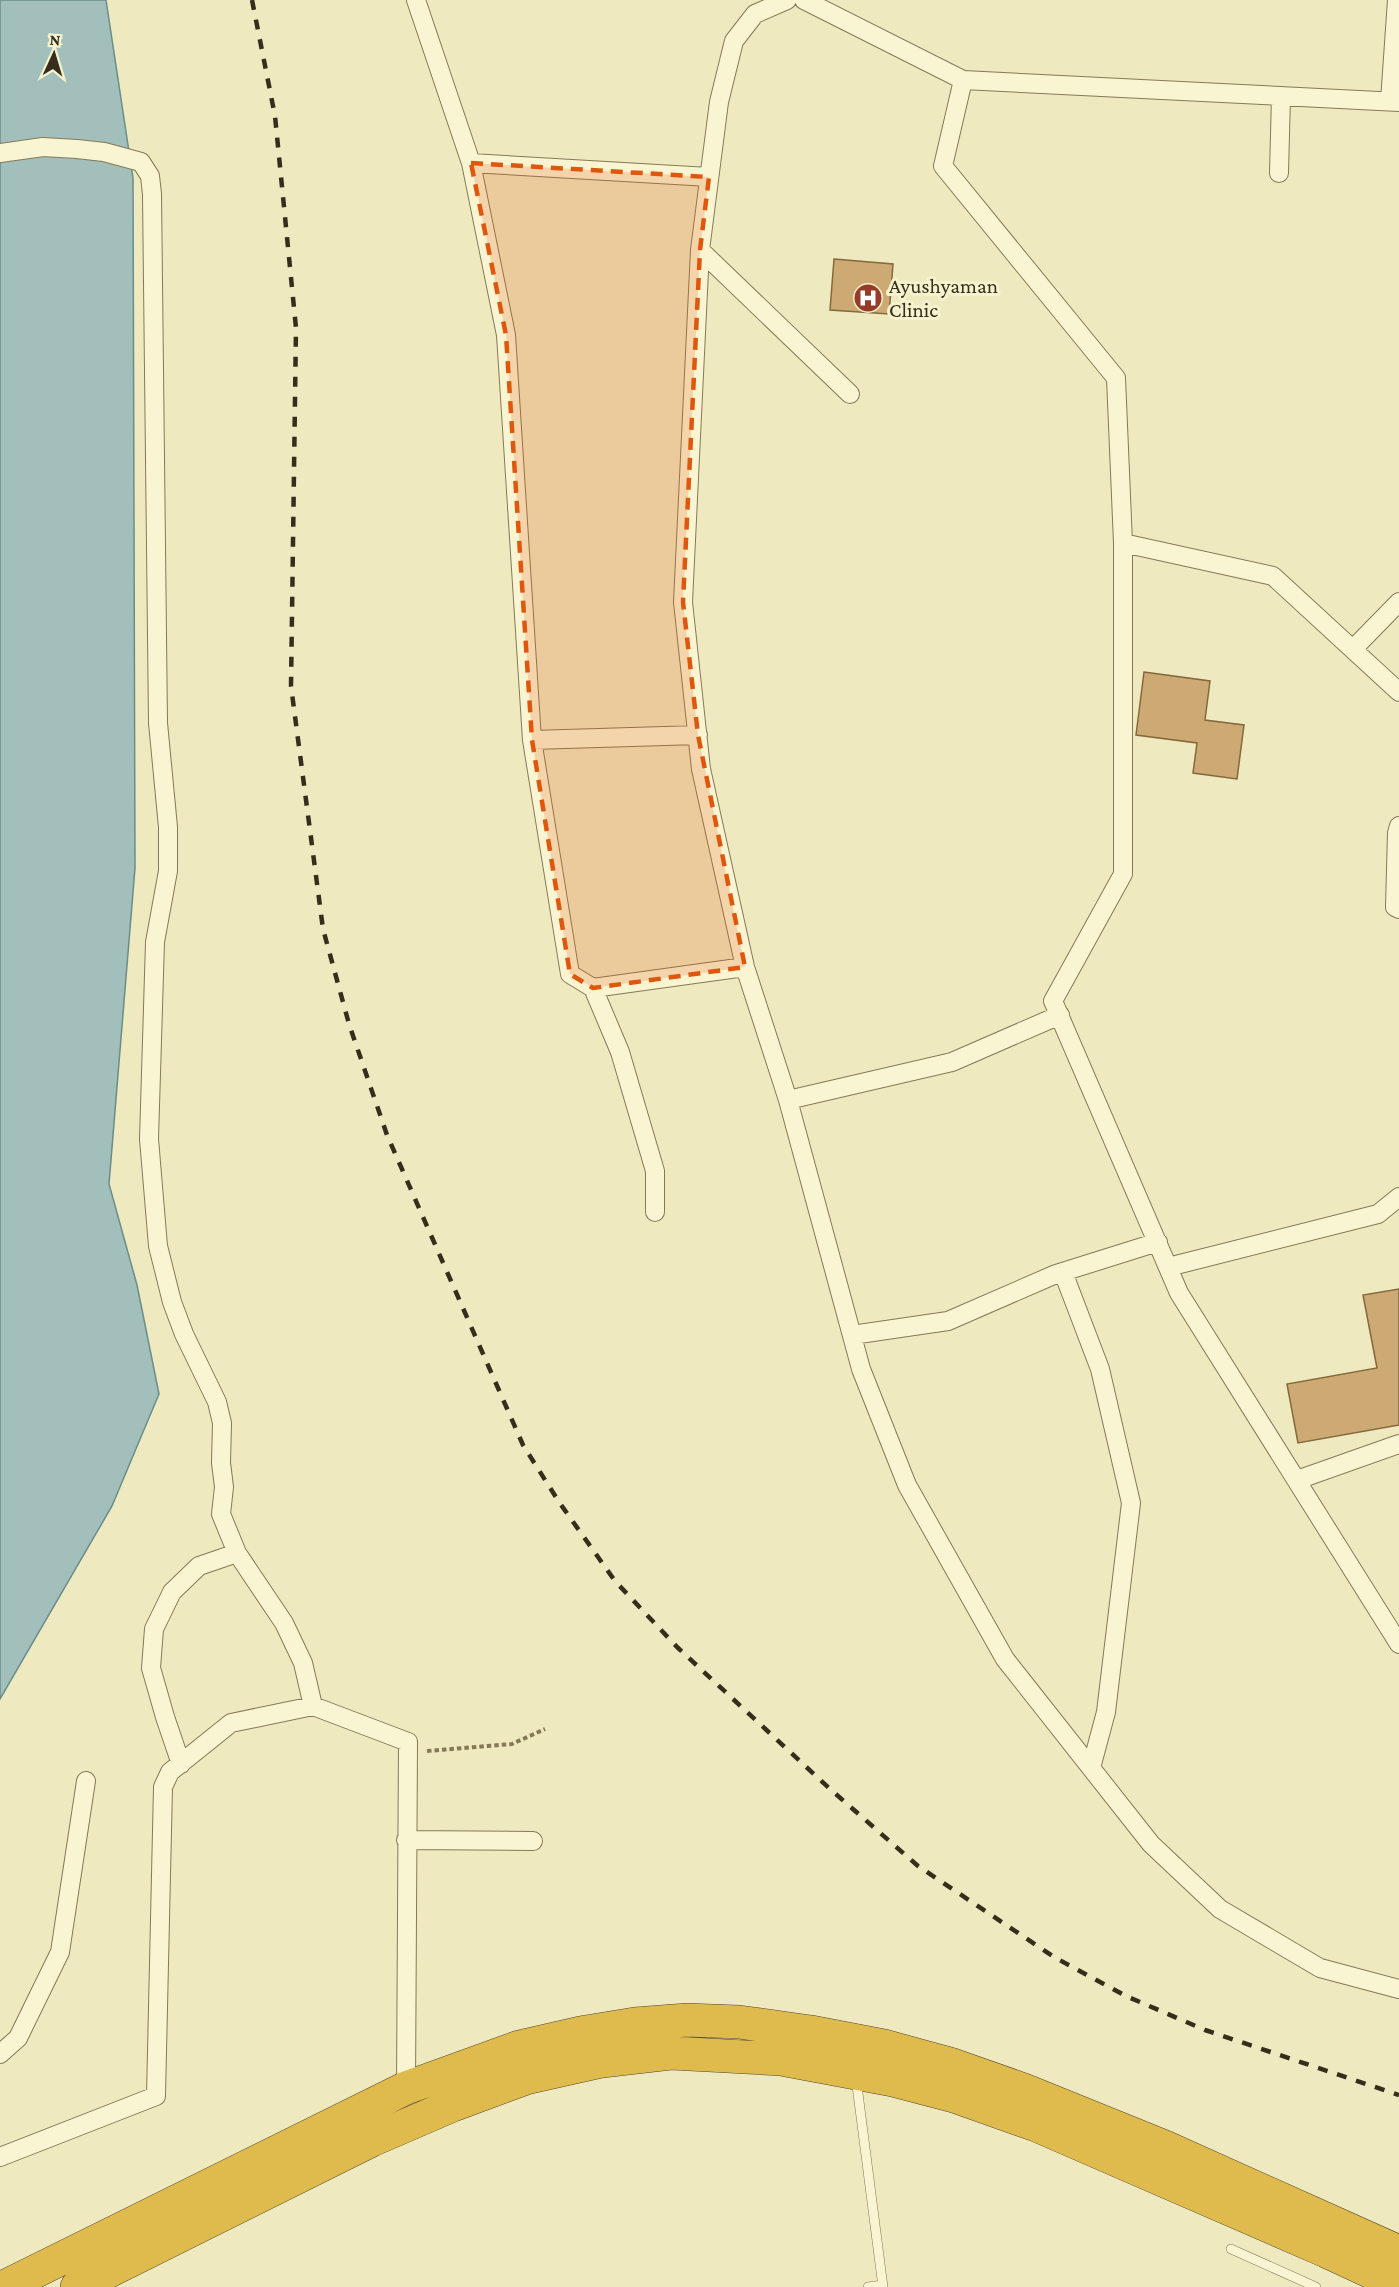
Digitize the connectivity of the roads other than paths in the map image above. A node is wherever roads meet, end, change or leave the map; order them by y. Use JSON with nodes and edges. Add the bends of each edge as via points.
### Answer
{"nodes":[{"id":1,"x":416,"y":0,"type":"edge"},
{"id":2,"x":787,"y":0,"type":"edge"},
{"id":3,"x":804,"y":0,"type":"edge"},
{"id":4,"x":1397,"y":0,"type":"edge"},
{"id":5,"x":963,"y":80,"type":"junction"},
{"id":6,"x":1281,"y":96,"type":"junction"},
{"id":7,"x":1395,"y":102,"type":"edge"},
{"id":8,"x":0,"y":153,"type":"edge"},
{"id":9,"x":471,"y":163,"type":"junction"},
{"id":10,"x":1279,"y":173,"type":"dead end"},
{"id":11,"x":709,"y":177,"type":"junction"},
{"id":12,"x":700,"y":250,"type":"junction"},
{"id":13,"x":850,"y":394,"type":"dead end"},
{"id":14,"x":1123,"y":543,"type":"junction"},
{"id":15,"x":1399,"y":602,"type":"edge"},
{"id":16,"x":1353,"y":650,"type":"junction"},
{"id":17,"x":1399,"y":692,"type":"edge"},
{"id":18,"x":698,"y":735,"type":"junction"},
{"id":19,"x":532,"y":740,"type":"junction"},
{"id":20,"x":1399,"y":826,"type":"edge"},
{"id":21,"x":1399,"y":909,"type":"edge"},
{"id":22,"x":745,"y":967,"type":"junction"},
{"id":23,"x":593,"y":988,"type":"junction"},
{"id":24,"x":1060,"y":1015,"type":"junction"},
{"id":25,"x":788,"y":1100,"type":"junction"},
{"id":26,"x":1399,"y":1197,"type":"edge"},
{"id":27,"x":655,"y":1212,"type":"dead end"},
{"id":28,"x":1158,"y":1242,"type":"junction"},
{"id":29,"x":1168,"y":1268,"type":"junction"},
{"id":30,"x":1063,"y":1272,"type":"junction"},
{"id":31,"x":852,"y":1335,"type":"junction"},
{"id":32,"x":1399,"y":1444,"type":"edge"},
{"id":33,"x":1297,"y":1480,"type":"junction"},
{"id":34,"x":237,"y":1553,"type":"junction"},
{"id":35,"x":1399,"y":1644,"type":"edge"},
{"id":36,"x":313,"y":1706,"type":"junction"},
{"id":37,"x":181,"y":1764,"type":"junction"},
{"id":38,"x":1091,"y":1768,"type":"junction"},
{"id":39,"x":86,"y":1780,"type":"dead end"},
{"id":40,"x":406,"y":1840,"type":"junction"},
{"id":41,"x":533,"y":1841,"type":"dead end"},
{"id":42,"x":1399,"y":1989,"type":"edge"},
{"id":43,"x":0,"y":2054,"type":"edge"},
{"id":44,"x":856,"y":2073,"type":"junction"},
{"id":45,"x":406,"y":2088,"type":"junction"},
{"id":46,"x":0,"y":2157,"type":"edge"},
{"id":47,"x":1231,"y":2249,"type":"dead end"},
{"id":48,"x":1399,"y":2252,"type":"edge"},
{"id":49,"x":1399,"y":2285,"type":"edge"},
{"id":50,"x":883,"y":2286,"type":"edge"},
{"id":51,"x":4,"y":2287,"type":"edge"},
{"id":52,"x":77,"y":2287,"type":"edge"},
{"id":53,"x":868,"y":2287,"type":"edge"},
{"id":54,"x":1316,"y":2287,"type":"edge"}],
"edges":[{"from":1,"to":9,"type":"street"},
{"from":2,"to":11,"type":"street","via":[[755,14],[734,41],[719,102]]},
{"from":3,"to":5,"type":"street"},
{"from":4,"to":7,"type":"street"},
{"from":5,"to":6,"type":"street"},
{"from":5,"to":14,"type":"street","via":[[943,166],[1116,378]]},
{"from":6,"to":7,"type":"street"},
{"from":6,"to":10,"type":"street"},
{"from":8,"to":34,"type":"street","via":[[43,147],[104,152],[141,162],[150,176],[158,723],[166,796],[168,871],[155,942],[149,1139],[158,1246],[184,1334],[217,1402],[222,1423],[221,1514]]},
{"from":9,"to":11,"type":"street"},
{"from":9,"to":19,"type":"street","via":[[506,335]]},
{"from":11,"to":12,"type":"street"},
{"from":12,"to":13,"type":"street"},
{"from":12,"to":18,"type":"street","via":[[683,602]]},
{"from":14,"to":16,"type":"street","via":[[1273,576]]},
{"from":14,"to":24,"type":"street","via":[[1123,874],[1053,1001]]},
{"from":15,"to":16,"type":"street"},
{"from":16,"to":17,"type":"street"},
{"from":18,"to":19,"type":"street"},
{"from":18,"to":22,"type":"street","via":[[701,769]]},
{"from":19,"to":23,"type":"street","via":[[570,974]]},
{"from":20,"to":21,"type":"street","via":[[1395,907]]},
{"from":22,"to":23,"type":"street"},
{"from":22,"to":25,"type":"street"},
{"from":23,"to":27,"type":"street","via":[[620,1052],[655,1171]]},
{"from":24,"to":25,"type":"street","via":[[952,1062]]},
{"from":24,"to":28,"type":"street"},
{"from":25,"to":31,"type":"street"},
{"from":26,"to":29,"type":"street","via":[[1378,1214]]},
{"from":28,"to":29,"type":"street"},
{"from":28,"to":30,"type":"street"},
{"from":29,"to":33,"type":"street","via":[[1179,1293]]},
{"from":30,"to":31,"type":"street","via":[[948,1321]]},
{"from":30,"to":38,"type":"street","via":[[1100,1369],[1131,1503],[1106,1712]]},
{"from":31,"to":38,"type":"street","via":[[861,1369],[907,1485],[1005,1659]]},
{"from":32,"to":33,"type":"street"},
{"from":33,"to":35,"type":"street"},
{"from":34,"to":36,"type":"street","via":[[284,1623],[303,1663]]},
{"from":34,"to":37,"type":"street","via":[[199,1566],[172,1592],[154,1629],[151,1668]]},
{"from":36,"to":37,"type":"street","via":[[231,1723]]},
{"from":36,"to":40,"type":"street","via":[[408,1742]]},
{"from":37,"to":46,"type":"street","via":[[170,1772],[163,1787],[156,2096]]},
{"from":38,"to":42,"type":"street","via":[[1151,1844],[1220,1909],[1320,1968]]},
{"from":39,"to":43,"type":"street","via":[[60,1952],[18,2038]]},
{"from":40,"to":41,"type":"street"},
{"from":40,"to":45,"type":"street"},
{"from":44,"to":49,"type":"highway","via":[[954,2096],[1036,2125]]},
{"from":44,"to":50,"type":"lane"},
{"from":44,"to":52,"type":"highway","via":[[781,2060],[671,2053],[602,2061],[526,2078],[372,2140]]},
{"from":45,"to":48,"type":"highway","via":[[519,2047],[635,2024],[739,2022],[811,2032],[884,2046],[1023,2090],[1165,2147]]},
{"from":45,"to":51,"type":"highway"},
{"from":47,"to":54,"type":"lane"},
{"from":50,"to":53,"type":"lane"}]}
